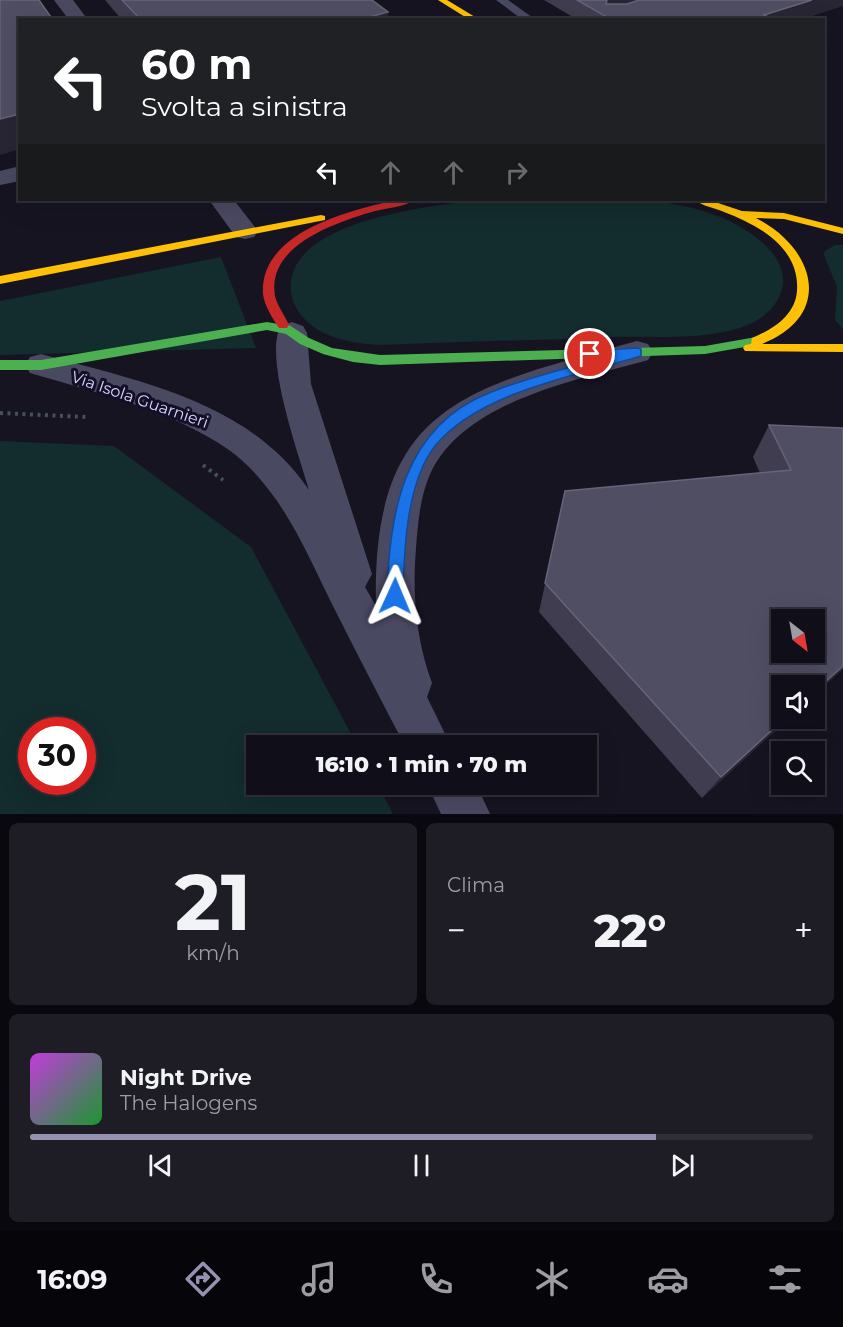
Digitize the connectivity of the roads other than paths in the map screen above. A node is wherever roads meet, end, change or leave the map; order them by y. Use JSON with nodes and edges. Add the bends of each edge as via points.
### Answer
{"nodes":[{"id":1,"x":63,"y":0,"type":"edge"},
{"id":2,"x":442,"y":0,"type":"edge"},
{"id":3,"x":501,"y":0,"type":"edge"},
{"id":4,"x":77,"y":18,"type":"edge"},
{"id":5,"x":473,"y":18,"type":"edge"},
{"id":6,"x":528,"y":18,"type":"edge"},
{"id":7,"x":18,"y":174,"type":"edge"},
{"id":8,"x":0,"y":178,"type":"edge"},
{"id":9,"x":222,"y":201,"type":"edge"},
{"id":10,"x":403,"y":201,"type":"edge"},
{"id":11,"x":703,"y":201,"type":"edge"},
{"id":12,"x":722,"y":201,"type":"edge"},
{"id":13,"x":365,"y":207,"type":"edge"},
{"id":14,"x":738,"y":212,"type":"junction"},
{"id":15,"x":245,"y":231,"type":"junction"},
{"id":16,"x":843,"y":231,"type":"edge"},
{"id":17,"x":0,"y":280,"type":"edge"},
{"id":18,"x":290,"y":331,"type":"junction"},
{"id":19,"x":843,"y":348,"type":"edge"},
{"id":20,"x":705,"y":350,"type":"junction"},
{"id":21,"x":637,"y":352,"type":"junction"},
{"id":22,"x":0,"y":365,"type":"edge"},
{"id":23,"x":41,"y":365,"type":"junction"},
{"id":24,"x":375,"y":646,"type":"junction"},
{"id":25,"x":423,"y":735,"type":"edge"},
{"id":26,"x":432,"y":735,"type":"edge"}],
"edges":[{"from":1,"to":4,"type":"street"},
{"from":2,"to":5,"type":"main road"},
{"from":3,"to":6,"type":"lane"},
{"from":7,"to":8,"type":"street"},
{"from":9,"to":15,"type":"street"},
{"from":10,"to":13,"type":"main road"},
{"from":11,"to":14,"type":"main road"},
{"from":12,"to":14,"type":"main road"},
{"from":13,"to":15,"type":"main road"},
{"from":13,"to":18,"type":"main road","via":[[306,233],[277,261],[270,277],[270,300],[279,320]]},
{"from":14,"to":16,"type":"main road","via":[[784,216]]},
{"from":14,"to":20,"type":"main road","via":[[771,232],[793,253],[802,272],[804,295],[789,322],[772,334]]},
{"from":15,"to":17,"type":"main road"},
{"from":18,"to":21,"type":"main road","via":[[311,346],[332,354],[370,360]]},
{"from":18,"to":23,"type":"main road","via":[[267,327],[243,329]]},
{"from":18,"to":24,"type":"street","name":"Via Isola Guarnieri","via":[[295,384]]},
{"from":19,"to":20,"type":"main road"},
{"from":20,"to":21,"type":"main road"},
{"from":21,"to":26,"type":"street","via":[[492,396],[442,428],[422,458],[402,514],[396,551],[396,607],[399,647]]},
{"from":22,"to":23,"type":"main road"},
{"from":23,"to":24,"type":"street","name":"Via Isola Guarnieri","via":[[112,386],[211,423],[243,441],[264,459],[296,499]]},
{"from":24,"to":25,"type":"street","name":"Via Isola Guarnieri"}]}
